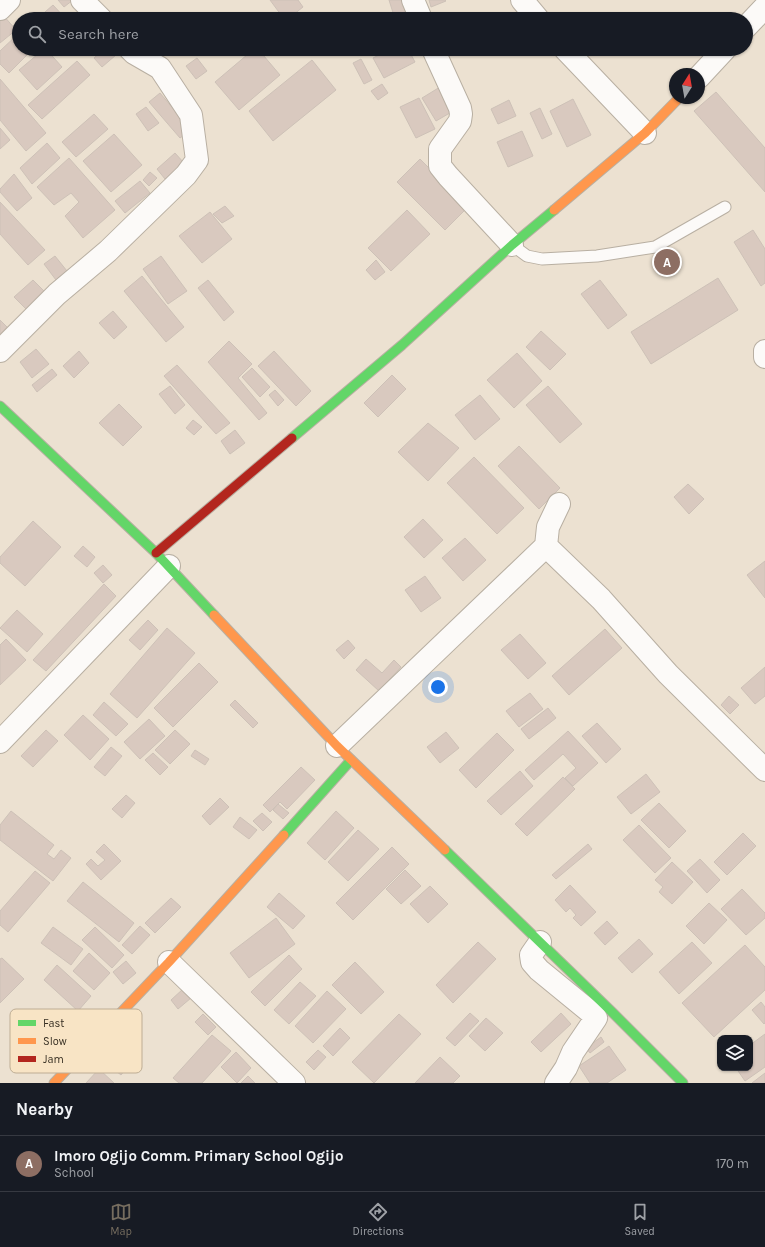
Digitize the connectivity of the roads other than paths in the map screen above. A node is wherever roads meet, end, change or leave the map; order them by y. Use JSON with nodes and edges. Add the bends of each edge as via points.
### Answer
{"nodes":[{"id":1,"x":9,"y":0,"type":"edge"},
{"id":2,"x":82,"y":0,"type":"edge"},
{"id":3,"x":414,"y":0,"type":"edge"},
{"id":4,"x":522,"y":0,"type":"edge"},
{"id":5,"x":765,"y":7,"type":"edge"},
{"id":6,"x":0,"y":9,"type":"edge"},
{"id":7,"x":94,"y":12,"type":"edge"},
{"id":8,"x":418,"y":12,"type":"edge"},
{"id":9,"x":532,"y":12,"type":"edge"},
{"id":10,"x":753,"y":20,"type":"edge"},
{"id":11,"x":139,"y":56,"type":"edge"},
{"id":12,"x":436,"y":56,"type":"edge"},
{"id":13,"x":572,"y":56,"type":"edge"},
{"id":14,"x":718,"y":56,"type":"edge"},
{"id":15,"x":705,"y":71,"type":"edge"},
{"id":16,"x":673,"y":104,"type":"edge"},
{"id":17,"x":645,"y":133,"type":"junction"},
{"id":18,"x":725,"y":206,"type":"dead end"},
{"id":19,"x":512,"y":245,"type":"junction"},
{"id":20,"x":0,"y":351,"type":"edge"},
{"id":21,"x":765,"y":351,"type":"edge"},
{"id":22,"x":765,"y":357,"type":"edge"},
{"id":23,"x":0,"y":406,"type":"edge"},
{"id":24,"x":559,"y":504,"type":"dead end"},
{"id":25,"x":546,"y":546,"type":"junction"},
{"id":26,"x":162,"y":560,"type":"junction"},
{"id":27,"x":0,"y":742,"type":"edge"},
{"id":28,"x":344,"y":753,"type":"junction"},
{"id":29,"x":765,"y":770,"type":"edge"},
{"id":30,"x":540,"y":942,"type":"junction"},
{"id":31,"x":169,"y":962,"type":"junction"},
{"id":32,"x":124,"y":1009,"type":"edge"},
{"id":33,"x":64,"y":1073,"type":"edge"},
{"id":34,"x":54,"y":1083,"type":"edge"},
{"id":35,"x":294,"y":1083,"type":"edge"},
{"id":36,"x":556,"y":1083,"type":"edge"},
{"id":37,"x":683,"y":1083,"type":"edge"}],
"edges":[{"from":1,"to":6,"type":"street"},
{"from":2,"to":7,"type":"street"},
{"from":3,"to":8,"type":"street"},
{"from":4,"to":9,"type":"street"},
{"from":5,"to":10,"type":"street"},
{"from":11,"to":20,"type":"street","via":[[160,68],[191,115],[197,160],[186,175],[108,251],[57,294]]},
{"from":12,"to":19,"type":"street","via":[[461,114],[460,121],[440,148],[440,166]]},
{"from":13,"to":17,"type":"street"},
{"from":14,"to":15,"type":"street"},
{"from":16,"to":17,"type":"street"},
{"from":17,"to":19,"type":"street"},
{"from":18,"to":19,"type":"lane","via":[[655,247],[597,256],[542,259],[527,256]]},
{"from":19,"to":26,"type":"street"},
{"from":21,"to":22,"type":"street"},
{"from":23,"to":26,"type":"street"},
{"from":24,"to":25,"type":"street","via":[[548,527]]},
{"from":25,"to":28,"type":"street"},
{"from":25,"to":29,"type":"street","via":[[601,599],[668,674]]},
{"from":26,"to":27,"type":"street"},
{"from":26,"to":28,"type":"street"},
{"from":28,"to":30,"type":"street"},
{"from":28,"to":31,"type":"street"},
{"from":30,"to":36,"type":"street","via":[[531,955],[532,962],[596,1018],[572,1052],[566,1068]]},
{"from":30,"to":37,"type":"street"},
{"from":31,"to":32,"type":"street"},
{"from":31,"to":35,"type":"street"},
{"from":33,"to":34,"type":"street"}]}
